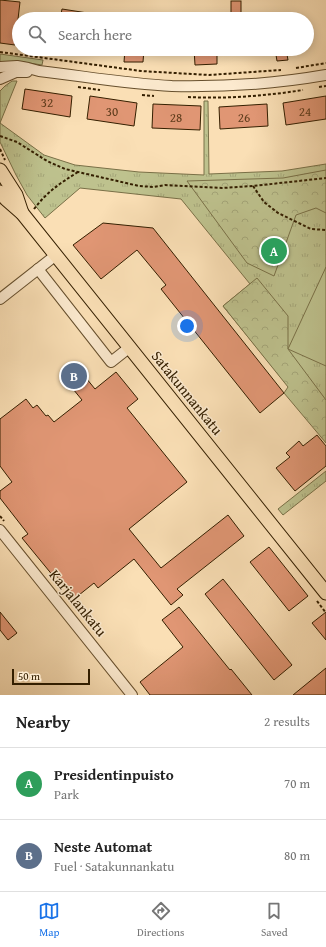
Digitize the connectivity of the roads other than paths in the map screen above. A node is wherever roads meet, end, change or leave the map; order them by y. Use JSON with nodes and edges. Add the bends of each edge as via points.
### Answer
{"nodes":[{"id":1,"x":0,"y":67,"type":"edge"},
{"id":2,"x":38,"y":71,"type":"junction"},
{"id":3,"x":326,"y":75,"type":"edge"},
{"id":4,"x":0,"y":79,"type":"edge"},
{"id":5,"x":0,"y":170,"type":"edge"},
{"id":6,"x":0,"y":192,"type":"edge"},
{"id":7,"x":28,"y":211,"type":"junction"},
{"id":8,"x":56,"y":255,"type":"junction"},
{"id":9,"x":38,"y":269,"type":"junction"},
{"id":10,"x":0,"y":299,"type":"edge"},
{"id":11,"x":130,"y":347,"type":"junction"},
{"id":12,"x":0,"y":530,"type":"edge"},
{"id":13,"x":326,"y":593,"type":"edge"},
{"id":14,"x":132,"y":695,"type":"edge"}],
"edges":[{"from":1,"to":2,"type":"street","via":[[17,66]]},
{"from":2,"to":3,"type":"street","via":[[170,86],[266,83]]},
{"from":2,"to":4,"type":"street","via":[[16,72]]},
{"from":5,"to":7,"type":"main road","name":"Satakunnankatu"},
{"from":6,"to":7,"type":"main road","name":"Satakunnankatu","via":[[6,199]]},
{"from":7,"to":8,"type":"main road","name":"Satakunnankatu"},
{"from":8,"to":9,"type":"street"},
{"from":8,"to":11,"type":"main road","name":"Satakunnankatu"},
{"from":9,"to":10,"type":"street"},
{"from":9,"to":11,"type":"street","via":[[111,362]]},
{"from":11,"to":13,"type":"main road","name":"Satakunnankatu"},
{"from":12,"to":14,"type":"street","name":"Karjalankatu"}]}
